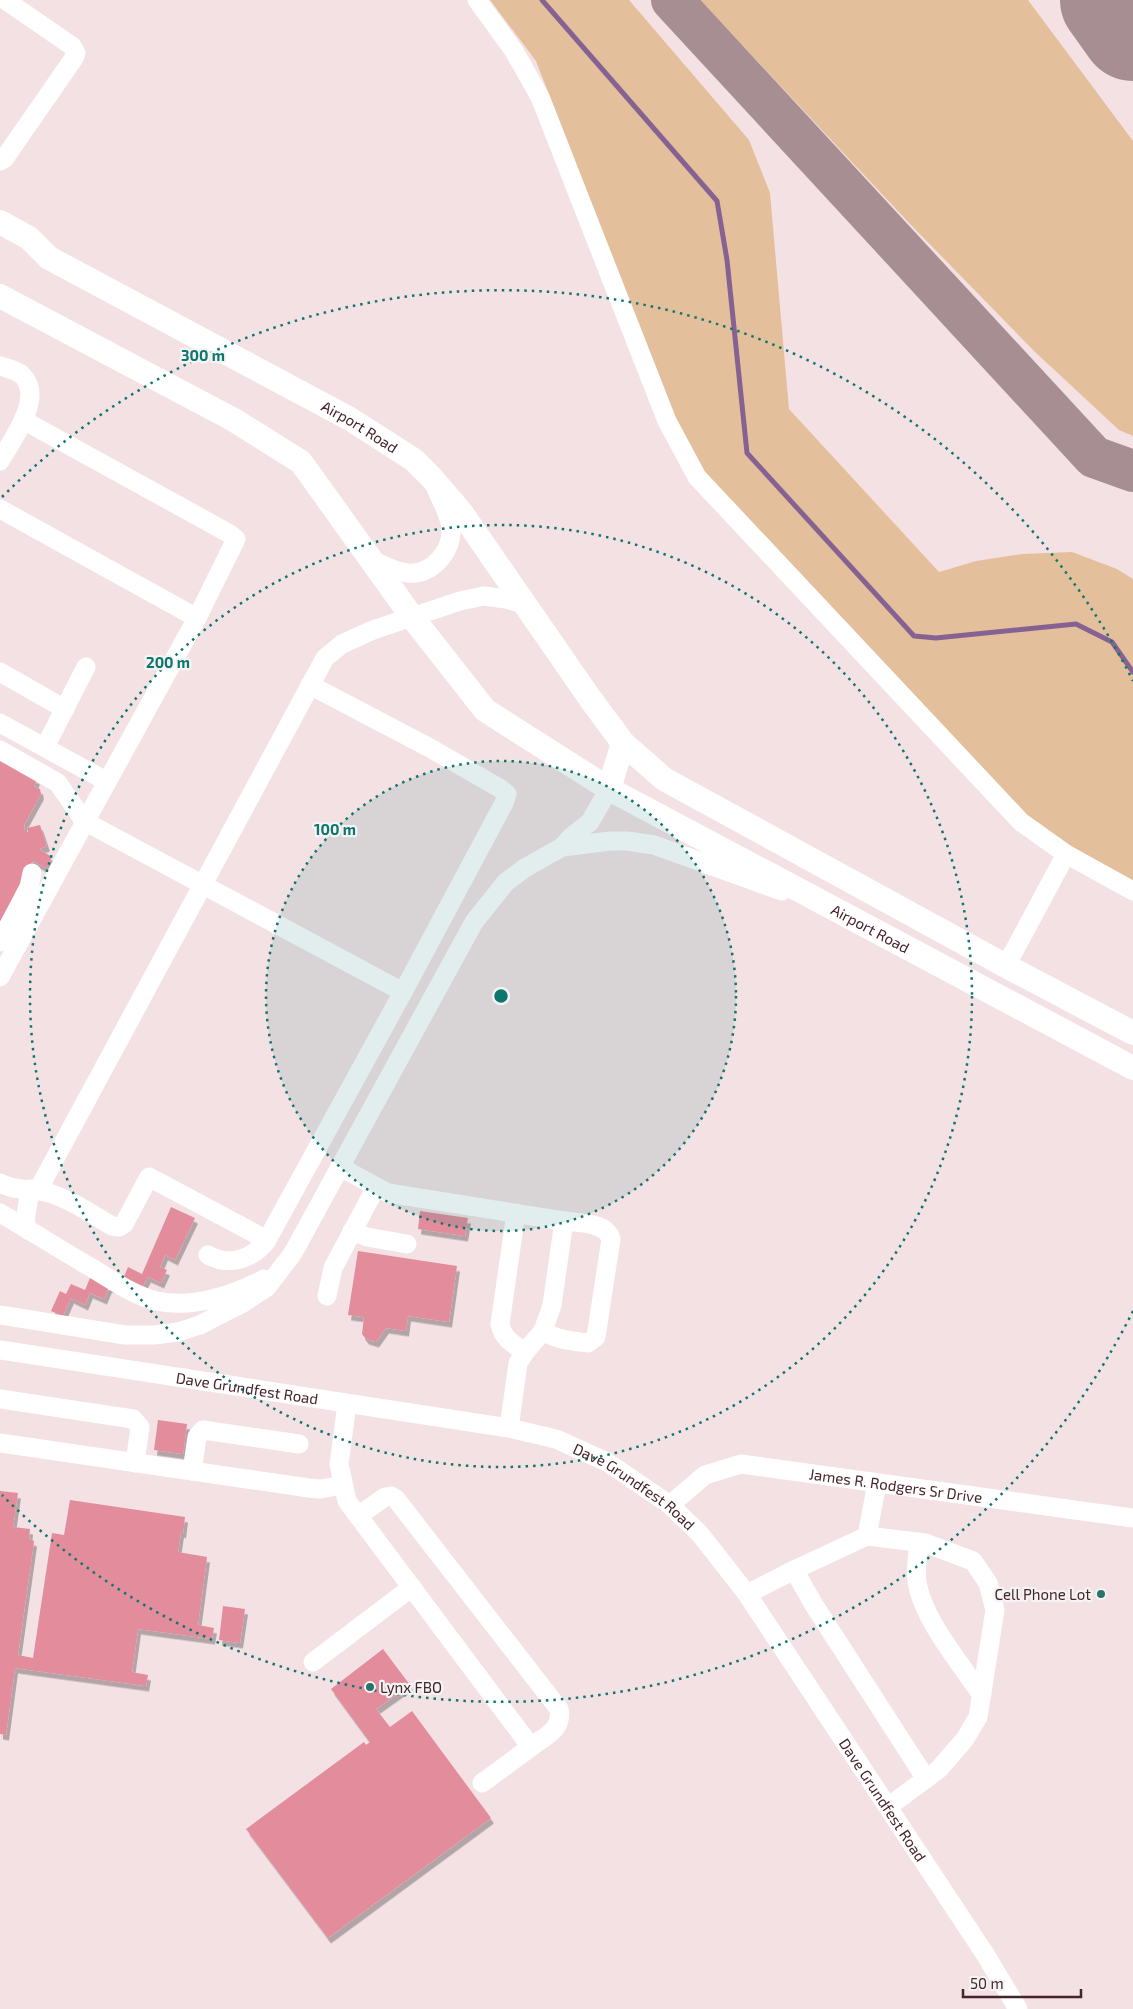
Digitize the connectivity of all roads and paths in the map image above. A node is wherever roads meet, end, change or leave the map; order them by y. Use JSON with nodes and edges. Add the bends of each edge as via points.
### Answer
{"nodes":[{"id":1,"x":5,"y":0,"type":"edge"},
{"id":2,"x":477,"y":0,"type":"edge"},
{"id":3,"x":0,"y":161,"type":"edge"},
{"id":4,"x":0,"y":222,"type":"edge"},
{"id":5,"x":0,"y":231,"type":"edge"},
{"id":6,"x":49,"y":258,"type":"junction"},
{"id":7,"x":0,"y":296,"type":"edge"},
{"id":8,"x":0,"y":366,"type":"edge"},
{"id":9,"x":22,"y":420,"type":"junction"},
{"id":10,"x":0,"y":461,"type":"edge"},
{"id":11,"x":432,"y":477,"type":"junction"},
{"id":12,"x":0,"y":510,"type":"edge"},
{"id":13,"x":372,"y":560,"type":"junction"},
{"id":14,"x":526,"y":606,"type":"junction"},
{"id":15,"x":412,"y":617,"type":"junction"},
{"id":16,"x":197,"y":618,"type":"junction"},
{"id":17,"x":86,"y":668,"type":"dead end"},
{"id":18,"x":0,"y":672,"type":"edge"},
{"id":19,"x":310,"y":685,"type":"junction"},
{"id":20,"x":65,"y":709,"type":"junction"},
{"id":21,"x":0,"y":723,"type":"edge"},
{"id":22,"x":623,"y":742,"type":"junction"},
{"id":23,"x":44,"y":747,"type":"junction"},
{"id":24,"x":0,"y":750,"type":"edge"},
{"id":25,"x":106,"y":781,"type":"junction"},
{"id":26,"x":609,"y":789,"type":"junction"},
{"id":27,"x":84,"y":821,"type":"junction"},
{"id":28,"x":562,"y":847,"type":"junction"},
{"id":29,"x":1066,"y":854,"type":"junction"},
{"id":30,"x":32,"y":873,"type":"dead end"},
{"id":31,"x":203,"y":884,"type":"junction"},
{"id":32,"x":1133,"y":891,"type":"edge"},
{"id":33,"x":856,"y":919,"type":"junction"},
{"id":34,"x":0,"y":942,"type":"edge"},
{"id":35,"x":1006,"y":966,"type":"junction"},
{"id":36,"x":0,"y":977,"type":"edge"},
{"id":37,"x":403,"y":992,"type":"junction"},
{"id":38,"x":1133,"y":1033,"type":"edge"},
{"id":39,"x":1133,"y":1068,"type":"edge"},
{"id":40,"x":340,"y":1167,"type":"junction"},
{"id":41,"x":0,"y":1183,"type":"edge"},
{"id":42,"x":376,"y":1187,"type":"junction"},
{"id":43,"x":34,"y":1190,"type":"junction"},
{"id":44,"x":0,"y":1213,"type":"edge"},
{"id":45,"x":516,"y":1213,"type":"junction"},
{"id":46,"x":564,"y":1221,"type":"junction"},
{"id":47,"x":28,"y":1230,"type":"junction"},
{"id":48,"x":352,"y":1231,"type":"junction"},
{"id":49,"x":267,"y":1240,"type":"junction"},
{"id":50,"x":407,"y":1244,"type":"dead end"},
{"id":51,"x":208,"y":1255,"type":"dead end"},
{"id":52,"x":282,"y":1268,"type":"junction"},
{"id":53,"x":327,"y":1296,"type":"dead end"},
{"id":54,"x":0,"y":1316,"type":"edge"},
{"id":55,"x":543,"y":1330,"type":"junction"},
{"id":56,"x":0,"y":1350,"type":"edge"},
{"id":57,"x":525,"y":1352,"type":"junction"},
{"id":58,"x":0,"y":1399,"type":"edge"},
{"id":59,"x":347,"y":1404,"type":"junction"},
{"id":60,"x":509,"y":1428,"type":"junction"},
{"id":61,"x":0,"y":1443,"type":"edge"},
{"id":62,"x":299,"y":1444,"type":"dead end"},
{"id":63,"x":135,"y":1463,"type":"junction"},
{"id":64,"x":192,"y":1471,"type":"junction"},
{"id":65,"x":877,"y":1483,"type":"junction"},
{"id":66,"x":343,"y":1485,"type":"junction"},
{"id":67,"x":670,"y":1505,"type":"junction"},
{"id":68,"x":358,"y":1516,"type":"junction"},
{"id":69,"x":1133,"y":1518,"type":"edge"},
{"id":70,"x":867,"y":1536,"type":"junction"},
{"id":71,"x":919,"y":1542,"type":"junction"},
{"id":72,"x":794,"y":1570,"type":"junction"},
{"id":73,"x":412,"y":1588,"type":"junction"},
{"id":74,"x":747,"y":1594,"type":"junction"},
{"id":75,"x":312,"y":1662,"type":"dead end"},
{"id":76,"x":982,"y":1695,"type":"junction"},
{"id":77,"x":531,"y":1747,"type":"junction"},
{"id":78,"x":926,"y":1779,"type":"junction"},
{"id":79,"x":482,"y":1783,"type":"dead end"},
{"id":80,"x":888,"y":1807,"type":"junction"},
{"id":81,"x":1018,"y":2009,"type":"edge"}],
"edges":[{"from":1,"to":3,"type":"street","via":[[72,46],[76,53]]},
{"from":2,"to":29,"type":"street","via":[[514,51],[540,97],[667,421],[697,477],[1022,822]]},
{"from":4,"to":6,"type":"main road","name":"Airport Road","via":[[29,238]]},
{"from":5,"to":6,"type":"street"},
{"from":6,"to":11,"type":"main road","name":"Airport Road","via":[[350,419],[393,445]]},
{"from":7,"to":13,"type":"main road","name":"Airport Road","via":[[234,420],[301,462]]},
{"from":8,"to":9,"type":"street","via":[[21,374],[29,388],[29,406]]},
{"from":9,"to":10,"type":"street"},
{"from":9,"to":16,"type":"street","via":[[236,539]]},
{"from":11,"to":13,"type":"street","via":[[451,526],[444,555],[422,571],[410,573],[396,571]]},
{"from":11,"to":14,"type":"main road","name":"Airport Road","via":[[461,512]]},
{"from":12,"to":16,"type":"street"},
{"from":13,"to":15,"type":"main road","name":"Airport Road"},
{"from":14,"to":15,"type":"street","via":[[484,596]]},
{"from":14,"to":22,"type":"main road","name":"Airport Road"},
{"from":15,"to":19,"type":"street","via":[[342,644],[325,658]]},
{"from":15,"to":26,"type":"main road","name":"Airport Road","via":[[486,710]]},
{"from":16,"to":25,"type":"street"},
{"from":17,"to":20,"type":"street"},
{"from":18,"to":20,"type":"street"},
{"from":19,"to":31,"type":"street"},
{"from":19,"to":37,"type":"street","via":[[430,748],[507,794]]},
{"from":20,"to":23,"type":"street"},
{"from":21,"to":23,"type":"street"},
{"from":22,"to":26,"type":"main road"},
{"from":22,"to":35,"type":"main road","name":"Airport Road","via":[[664,779]]},
{"from":23,"to":25,"type":"street"},
{"from":24,"to":27,"type":"street","via":[[58,783]]},
{"from":25,"to":27,"type":"street"},
{"from":26,"to":28,"type":"street","via":[[590,822]]},
{"from":26,"to":33,"type":"main road","name":"Airport Road"},
{"from":27,"to":31,"type":"street"},
{"from":27,"to":36,"type":"street"},
{"from":28,"to":33,"type":"street","via":[[610,841],[654,845]]},
{"from":28,"to":40,"type":"street","via":[[506,882],[474,922]]},
{"from":29,"to":32,"type":"street"},
{"from":29,"to":35,"type":"street"},
{"from":30,"to":34,"type":"street","via":[[29,887]]},
{"from":31,"to":37,"type":"street"},
{"from":31,"to":43,"type":"street"},
{"from":33,"to":39,"type":"main road","name":"Airport Road"},
{"from":35,"to":38,"type":"main road","name":"Airport Road"},
{"from":37,"to":49,"type":"street"},
{"from":40,"to":42,"type":"street"},
{"from":40,"to":52,"type":"street"},
{"from":41,"to":43,"type":"street","via":[[15,1190]]},
{"from":42,"to":45,"type":"street","via":[[388,1193]]},
{"from":42,"to":48,"type":"street"},
{"from":43,"to":47,"type":"street","via":[[25,1222]]},
{"from":43,"to":49,"type":"street","via":[[57,1196],[119,1227],[124,1224],[149,1177]]},
{"from":44,"to":47,"type":"street"},
{"from":45,"to":46,"type":"street"},
{"from":45,"to":57,"type":"street","via":[[500,1324],[505,1338]]},
{"from":46,"to":55,"type":"street","via":[[552,1305]]},
{"from":46,"to":55,"type":"street","via":[[600,1227],[610,1234],[596,1337],[588,1343],[557,1338]]},
{"from":47,"to":52,"type":"street","via":[[120,1284],[161,1302],[180,1303],[211,1298],[254,1284]]},
{"from":48,"to":50,"type":"street"},
{"from":48,"to":53,"type":"street","via":[[333,1268]]},
{"from":49,"to":51,"type":"street","via":[[261,1248],[243,1259],[221,1261]]},
{"from":52,"to":54,"type":"street","via":[[266,1287],[243,1303],[200,1325],[178,1332],[125,1335]]},
{"from":55,"to":57,"type":"street"},
{"from":56,"to":59,"type":"street","name":"Dave Grundfest Road"},
{"from":57,"to":60,"type":"street","via":[[518,1363]]},
{"from":58,"to":63,"type":"street","via":[[133,1419],[140,1427]]},
{"from":59,"to":60,"type":"street","name":"Dave Grundfest Road"},
{"from":59,"to":66,"type":"street","via":[[339,1464]]},
{"from":60,"to":67,"type":"street","name":"Dave Grundfest Road","via":[[556,1439],[607,1462]]},
{"from":61,"to":63,"type":"street"},
{"from":62,"to":64,"type":"street","via":[[203,1430],[197,1437]]},
{"from":63,"to":64,"type":"street"},
{"from":64,"to":66,"type":"street","via":[[309,1488]]},
{"from":65,"to":67,"type":"street","name":"James R. Rodgers Sr Drive","via":[[741,1464],[705,1475]]},
{"from":65,"to":69,"type":"street","name":"James R. Rodgers Sr Drive"},
{"from":65,"to":70,"type":"street"},
{"from":66,"to":68,"type":"street","via":[[347,1501]]},
{"from":67,"to":74,"type":"street","name":"Dave Grundfest Road","via":[[700,1534]]},
{"from":68,"to":73,"type":"street"},
{"from":68,"to":77,"type":"street","via":[[385,1498],[391,1496],[396,1499],[559,1709],[558,1727]]},
{"from":70,"to":71,"type":"street"},
{"from":70,"to":72,"type":"street"},
{"from":71,"to":76,"type":"street","via":[[916,1579],[919,1595],[933,1623]]},
{"from":71,"to":76,"type":"street","via":[[973,1561],[988,1583],[995,1610]]},
{"from":72,"to":74,"type":"street"},
{"from":72,"to":78,"type":"street"},
{"from":73,"to":75,"type":"street"},
{"from":73,"to":77,"type":"street"},
{"from":74,"to":80,"type":"street","name":"Dave Grundfest Road"},
{"from":76,"to":78,"type":"street","via":[[978,1717],[965,1739],[940,1769]]},
{"from":77,"to":79,"type":"street"},
{"from":78,"to":80,"type":"street"},
{"from":80,"to":81,"type":"street","name":"Dave Grundfest Road"}]}
